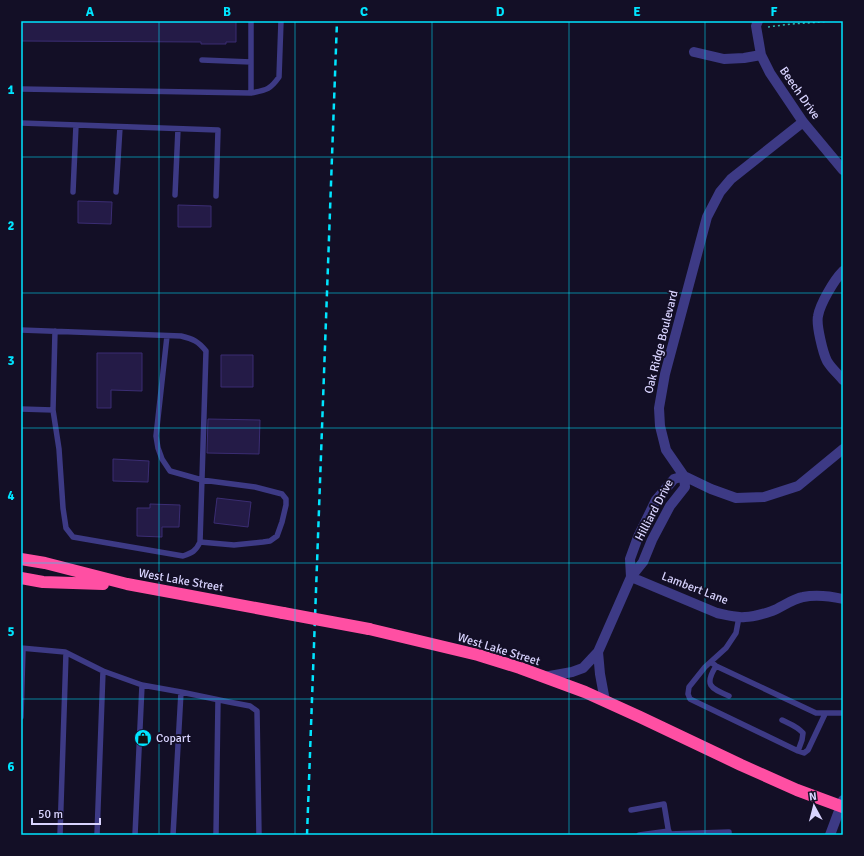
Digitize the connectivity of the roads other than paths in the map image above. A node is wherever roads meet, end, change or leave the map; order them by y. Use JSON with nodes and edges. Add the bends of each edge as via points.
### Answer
{"nodes":[{"id":1,"x":251,"y":21,"type":"edge"},
{"id":2,"x":281,"y":21,"type":"edge"},
{"id":3,"x":758,"y":21,"type":"edge"},
{"id":4,"x":694,"y":52,"type":"dead end"},
{"id":5,"x":761,"y":55,"type":"junction"},
{"id":6,"x":202,"y":60,"type":"dead end"},
{"id":7,"x":251,"y":62,"type":"junction"},
{"id":8,"x":21,"y":89,"type":"edge"},
{"id":9,"x":251,"y":93,"type":"junction"},
{"id":10,"x":803,"y":122,"type":"junction"},
{"id":11,"x":21,"y":123,"type":"edge"},
{"id":12,"x":76,"y":125,"type":"junction"},
{"id":13,"x":120,"y":127,"type":"junction"},
{"id":14,"x":178,"y":129,"type":"junction"},
{"id":15,"x":843,"y":170,"type":"edge"},
{"id":16,"x":73,"y":192,"type":"dead end"},
{"id":17,"x":116,"y":192,"type":"dead end"},
{"id":18,"x":175,"y":195,"type":"dead end"},
{"id":19,"x":216,"y":196,"type":"dead end"},
{"id":20,"x":843,"y":271,"type":"edge"},
{"id":21,"x":21,"y":330,"type":"edge"},
{"id":22,"x":55,"y":331,"type":"junction"},
{"id":23,"x":167,"y":336,"type":"junction"},
{"id":24,"x":843,"y":380,"type":"edge"},
{"id":25,"x":21,"y":409,"type":"edge"},
{"id":26,"x":53,"y":410,"type":"junction"},
{"id":27,"x":843,"y":450,"type":"edge"},
{"id":28,"x":684,"y":476,"type":"junction"},
{"id":29,"x":202,"y":480,"type":"junction"},
{"id":30,"x":200,"y":542,"type":"junction"},
{"id":31,"x":21,"y":558,"type":"edge"},
{"id":32,"x":631,"y":577,"type":"junction"},
{"id":33,"x":21,"y":578,"type":"edge"},
{"id":34,"x":126,"y":584,"type":"junction"},
{"id":35,"x":843,"y":599,"type":"edge"},
{"id":36,"x":740,"y":617,"type":"junction"},
{"id":37,"x":22,"y":649,"type":"edge"},
{"id":38,"x":66,"y":652,"type":"junction"},
{"id":39,"x":598,"y":652,"type":"junction"},
{"id":40,"x":713,"y":664,"type":"junction"},
{"id":41,"x":103,"y":671,"type":"junction"},
{"id":42,"x":544,"y":677,"type":"junction"},
{"id":43,"x":142,"y":685,"type":"junction"},
{"id":44,"x":181,"y":692,"type":"junction"},
{"id":45,"x":729,"y":696,"type":"dead end"},
{"id":46,"x":218,"y":700,"type":"junction"},
{"id":47,"x":605,"y":701,"type":"junction"},
{"id":48,"x":843,"y":713,"type":"edge"},
{"id":49,"x":825,"y":714,"type":"junction"},
{"id":50,"x":21,"y":717,"type":"edge"},
{"id":51,"x":782,"y":720,"type":"dead end"},
{"id":52,"x":798,"y":751,"type":"junction"},
{"id":53,"x":842,"y":804,"type":"edge"},
{"id":54,"x":631,"y":810,"type":"dead end"},
{"id":55,"x":669,"y":833,"type":"edge"},
{"id":56,"x":60,"y":835,"type":"edge"},
{"id":57,"x":97,"y":835,"type":"edge"},
{"id":58,"x":135,"y":835,"type":"edge"},
{"id":59,"x":173,"y":835,"type":"edge"},
{"id":60,"x":216,"y":835,"type":"edge"},
{"id":61,"x":260,"y":835,"type":"edge"},
{"id":62,"x":639,"y":835,"type":"edge"},
{"id":63,"x":729,"y":835,"type":"edge"},
{"id":64,"x":830,"y":835,"type":"edge"}],
"edges":[{"from":1,"to":7,"type":"lane"},
{"from":2,"to":9,"type":"lane","via":[[279,77],[267,90]]},
{"from":3,"to":5,"type":"street","name":"Beech Drive","via":[[756,26]]},
{"from":4,"to":5,"type":"street","via":[[724,59]]},
{"from":5,"to":10,"type":"street","name":"Beech Drive"},
{"from":6,"to":7,"type":"lane"},
{"from":7,"to":9,"type":"lane"},
{"from":8,"to":9,"type":"lane"},
{"from":10,"to":15,"type":"street","name":"Beech Drive"},
{"from":10,"to":28,"type":"street","name":"Oak Ridge Boulevard","via":[[731,179],[720,192],[707,217],[665,374],[659,408],[666,450]]},
{"from":11,"to":12,"type":"lane"},
{"from":12,"to":13,"type":"lane"},
{"from":12,"to":16,"type":"lane"},
{"from":13,"to":14,"type":"lane"},
{"from":13,"to":17,"type":"lane"},
{"from":14,"to":18,"type":"lane"},
{"from":14,"to":19,"type":"lane","via":[[218,130]]},
{"from":20,"to":24,"type":"street","via":[[826,295],[817,317],[828,362]]},
{"from":21,"to":22,"type":"lane"},
{"from":22,"to":23,"type":"lane"},
{"from":22,"to":26,"type":"lane"},
{"from":23,"to":29,"type":"lane","via":[[156,436],[158,448],[170,471]]},
{"from":23,"to":29,"type":"lane","via":[[192,338],[206,351]]},
{"from":25,"to":26,"type":"lane"},
{"from":26,"to":30,"type":"lane","via":[[66,528],[73,537],[183,556],[190,554]]},
{"from":27,"to":28,"type":"street","name":"Oak Ridge Boulevard","via":[[798,486],[764,497],[736,498]]},
{"from":28,"to":32,"type":"street","name":"Hilliard Drive","via":[[685,487],[670,506],[643,562]]},
{"from":28,"to":32,"type":"street","name":"Hilliard Drive","via":[[674,479],[656,500],[630,559]]},
{"from":29,"to":30,"type":"lane"},
{"from":29,"to":30,"type":"lane","via":[[255,487],[282,494],[286,499],[286,505],[277,536],[270,541],[234,545]]},
{"from":31,"to":34,"type":"highway","name":"West Lake Street"},
{"from":32,"to":36,"type":"street","name":"Lambert Lane","via":[[717,613]]},
{"from":32,"to":39,"type":"street","name":"Hilliard Drive"},
{"from":33,"to":34,"type":"highway","name":"West Lake Street","via":[[43,582]]},
{"from":34,"to":42,"type":"highway","name":"West Lake Street","bridge":true,"via":[[369,629],[478,655]]},
{"from":35,"to":36,"type":"street","name":"Lambert Lane","via":[[829,595],[803,597],[772,611]]},
{"from":36,"to":40,"type":"lane","via":[[736,633]]},
{"from":37,"to":38,"type":"lane"},
{"from":37,"to":50,"type":"lane"},
{"from":38,"to":41,"type":"lane"},
{"from":38,"to":56,"type":"lane"},
{"from":39,"to":42,"type":"street","name":"Hilliard Drive","via":[[583,668]]},
{"from":39,"to":47,"type":"street","name":"Hilliard Drive"},
{"from":40,"to":45,"type":"lane","via":[[709,682]]},
{"from":40,"to":49,"type":"lane","via":[[816,714]]},
{"from":40,"to":52,"type":"lane","via":[[705,667],[689,687],[690,700]]},
{"from":41,"to":43,"type":"lane"},
{"from":41,"to":57,"type":"lane"},
{"from":42,"to":47,"type":"highway","name":"West Lake Street"},
{"from":43,"to":44,"type":"lane"},
{"from":43,"to":58,"type":"lane"},
{"from":44,"to":46,"type":"lane"},
{"from":44,"to":59,"type":"lane"},
{"from":46,"to":60,"type":"lane"},
{"from":46,"to":61,"type":"lane","via":[[250,706],[257,711]]},
{"from":47,"to":53,"type":"highway","name":"West Lake Street","via":[[797,790]]},
{"from":48,"to":49,"type":"lane"},
{"from":49,"to":52,"type":"lane","via":[[808,750]]},
{"from":51,"to":52,"type":"lane","via":[[803,733]]},
{"from":53,"to":64,"type":"street"},
{"from":54,"to":55,"type":"lane","via":[[664,804]]},
{"from":55,"to":62,"type":"lane"},
{"from":55,"to":63,"type":"lane","via":[[729,832]]}]}
